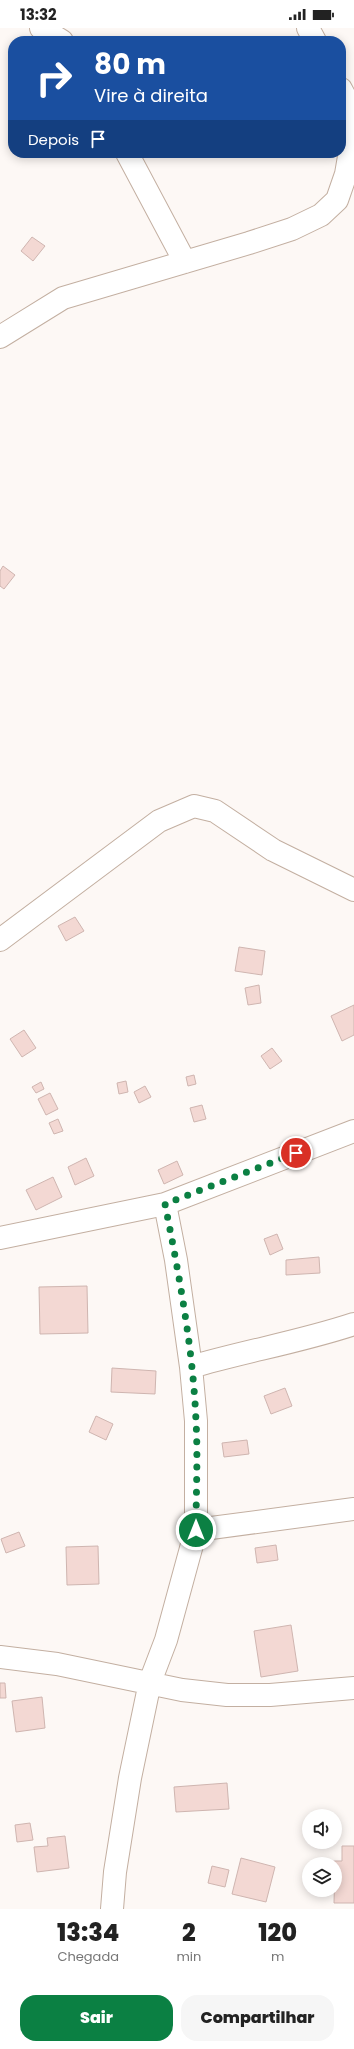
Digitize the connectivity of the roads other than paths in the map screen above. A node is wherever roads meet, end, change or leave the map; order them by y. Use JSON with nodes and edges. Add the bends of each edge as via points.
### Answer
{"nodes":[{"id":1,"x":41,"y":28,"type":"edge"},
{"id":2,"x":54,"y":36,"type":"edge"},
{"id":3,"x":346,"y":98,"type":"edge"},
{"id":4,"x":130,"y":158,"type":"edge"},
{"id":5,"x":185,"y":262,"type":"junction"},
{"id":6,"x":1,"y":332,"type":"edge"},
{"id":7,"x":354,"y":890,"type":"edge"},
{"id":8,"x":0,"y":940,"type":"edge"},
{"id":9,"x":354,"y":1131,"type":"edge"},
{"id":10,"x":165,"y":1204,"type":"junction"},
{"id":11,"x":0,"y":1238,"type":"edge"},
{"id":12,"x":354,"y":1324,"type":"edge"},
{"id":13,"x":191,"y":1367,"type":"junction"},
{"id":14,"x":354,"y":1509,"type":"edge"},
{"id":15,"x":196,"y":1530,"type":"junction"},
{"id":16,"x":0,"y":1657,"type":"edge"},
{"id":17,"x":150,"y":1682,"type":"junction"},
{"id":18,"x":354,"y":1688,"type":"edge"},
{"id":19,"x":112,"y":1909,"type":"edge"}],
"edges":[{"from":1,"to":2,"type":"street"},
{"from":3,"to":5,"type":"street","via":[[351,108],[352,139],[346,174],[337,200],[321,215],[292,229]]},
{"from":4,"to":5,"type":"street"},
{"from":5,"to":6,"type":"street","via":[[63,298]]},
{"from":7,"to":8,"type":"street","via":[[273,850],[215,811],[194,806],[159,821]]},
{"from":9,"to":10,"type":"street"},
{"from":10,"to":11,"type":"street"},
{"from":10,"to":13,"type":"street","via":[[176,1260]]},
{"from":12,"to":13,"type":"street","via":[[311,1338],[231,1355]]},
{"from":13,"to":15,"type":"street","via":[[196,1421]]},
{"from":14,"to":15,"type":"street"},
{"from":15,"to":17,"type":"street","via":[[166,1640]]},
{"from":16,"to":17,"type":"street","via":[[57,1664]]},
{"from":17,"to":18,"type":"street","via":[[182,1690],[226,1695],[270,1695]]},
{"from":17,"to":19,"type":"street","via":[[127,1794],[114,1872]]}]}
